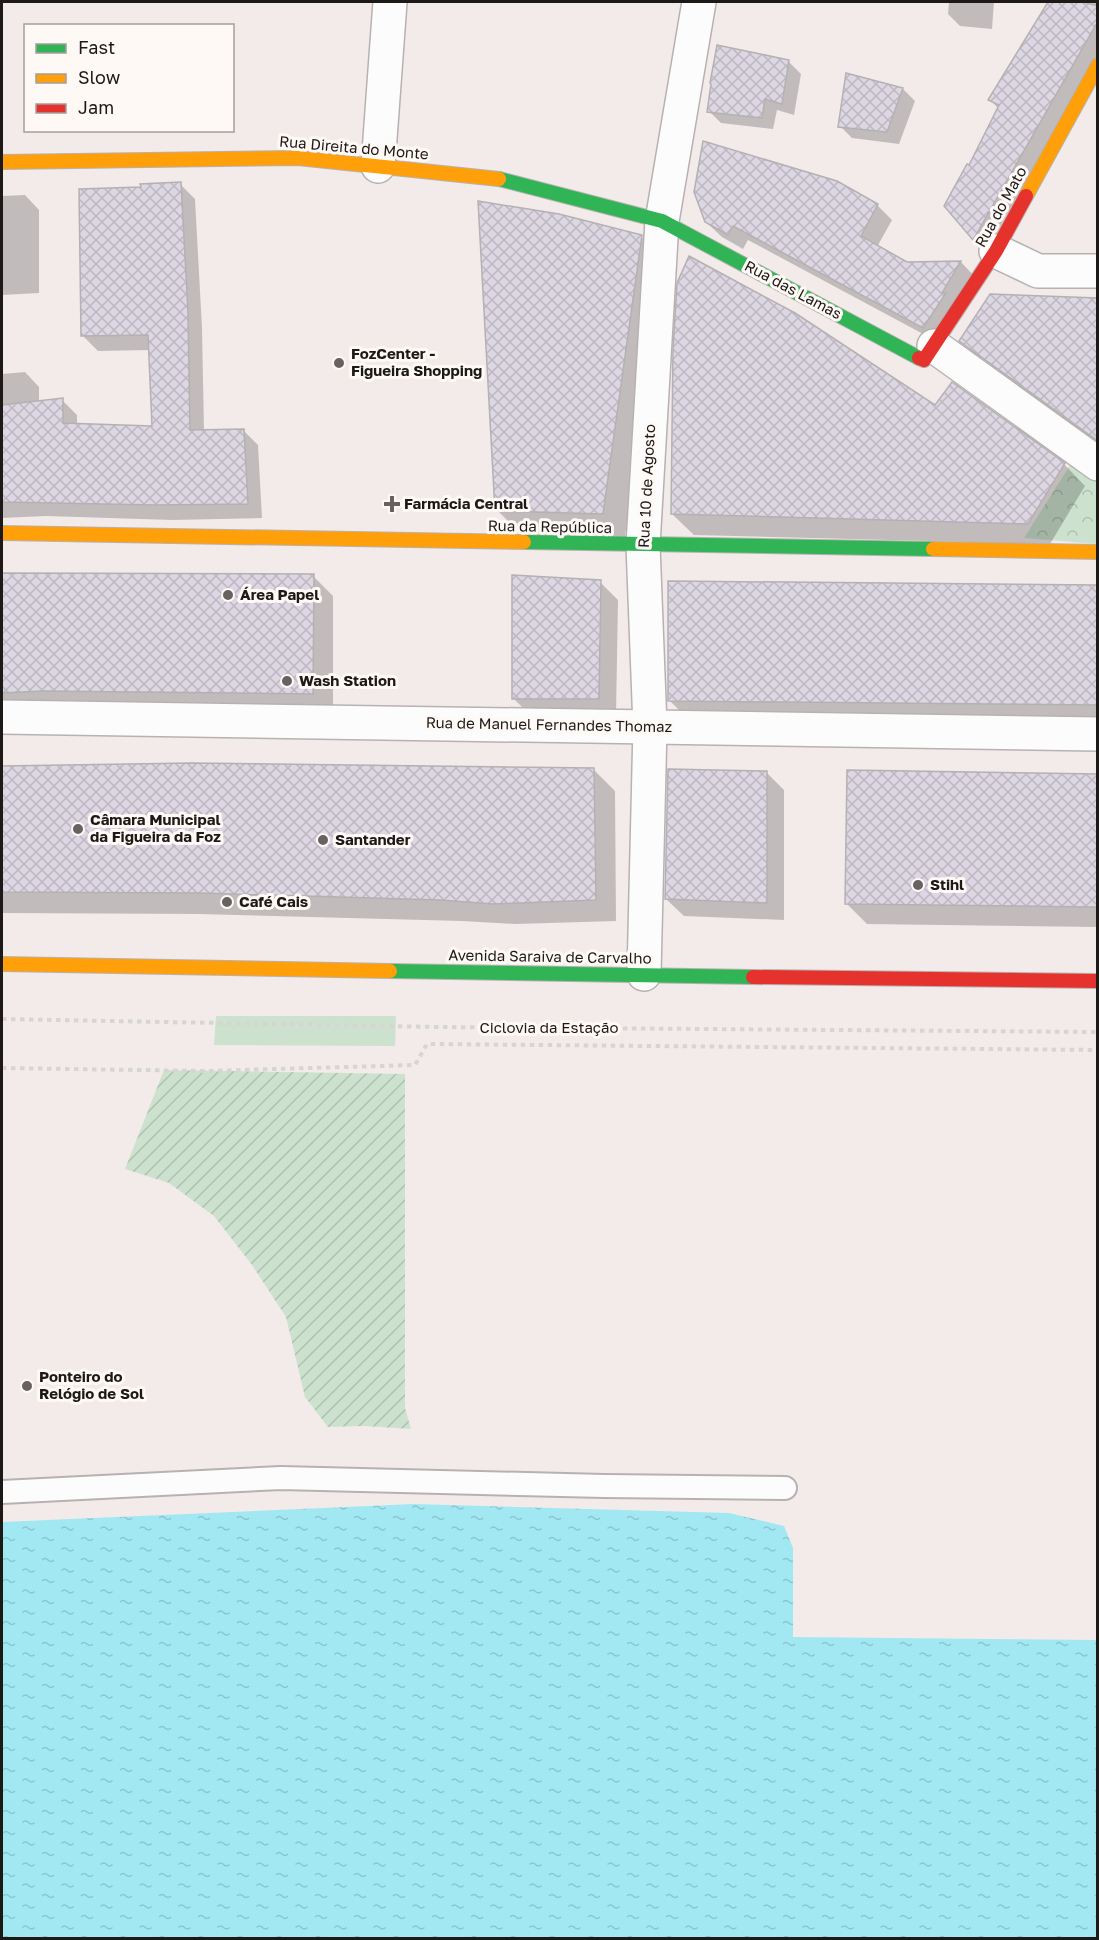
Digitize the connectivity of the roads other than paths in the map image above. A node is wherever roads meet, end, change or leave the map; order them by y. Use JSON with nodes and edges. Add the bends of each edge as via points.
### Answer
{"nodes":[{"id":1,"x":390,"y":2,"type":"edge"},
{"id":2,"x":699,"y":2,"type":"edge"},
{"id":3,"x":1098,"y":65,"type":"edge"},
{"id":4,"x":2,"y":162,"type":"edge"},
{"id":5,"x":378,"y":166,"type":"junction"},
{"id":6,"x":662,"y":220,"type":"junction"},
{"id":7,"x":996,"y":251,"type":"junction"},
{"id":8,"x":1098,"y":271,"type":"edge"},
{"id":9,"x":929,"y":353,"type":"junction"},
{"id":10,"x":1098,"y":464,"type":"edge"},
{"id":11,"x":2,"y":533,"type":"edge"},
{"id":12,"x":643,"y":545,"type":"junction"},
{"id":13,"x":1098,"y":552,"type":"edge"},
{"id":14,"x":2,"y":717,"type":"edge"},
{"id":15,"x":650,"y":727,"type":"junction"},
{"id":16,"x":1098,"y":734,"type":"edge"},
{"id":17,"x":2,"y":964,"type":"edge"},
{"id":18,"x":644,"y":974,"type":"junction"},
{"id":19,"x":1098,"y":981,"type":"edge"},
{"id":20,"x":785,"y":1488,"type":"dead end"},
{"id":21,"x":2,"y":1492,"type":"edge"}],
"edges":[{"from":1,"to":5,"type":"street"},
{"from":2,"to":6,"type":"street","name":"Rua 10 de Agosto"},
{"from":3,"to":7,"type":"street","name":"Rua do Mato"},
{"from":4,"to":5,"type":"street","name":"Rua Direita do Monte","via":[[298,158]]},
{"from":5,"to":6,"type":"street","name":"Rua Direita do Monte","via":[[492,177]]},
{"from":6,"to":9,"type":"street","name":"Rua das Lamas"},
{"from":6,"to":12,"type":"street","name":"Rua 10 de Agosto"},
{"from":7,"to":8,"type":"street","via":[[1038,271]]},
{"from":7,"to":9,"type":"street","name":"Rua do Mato"},
{"from":9,"to":10,"type":"street","name":"Rua das Lamas"},
{"from":11,"to":12,"type":"street","name":"Rua da República"},
{"from":12,"to":13,"type":"street","name":"Rua da República"},
{"from":12,"to":15,"type":"street","name":"Rua 10 de Agosto"},
{"from":14,"to":15,"type":"street","name":"Rua de Manuel Fernandes Thomaz"},
{"from":15,"to":16,"type":"street","name":"Rua de Manuel Fernandes Thomaz"},
{"from":15,"to":18,"type":"street","name":"Rua 10 de Agosto"},
{"from":17,"to":18,"type":"street","name":"Avenida Saraiva de Carvalho"},
{"from":18,"to":19,"type":"street","name":"Avenida Saraiva de Carvalho"},
{"from":20,"to":21,"type":"lane","via":[[281,1478]]}]}
